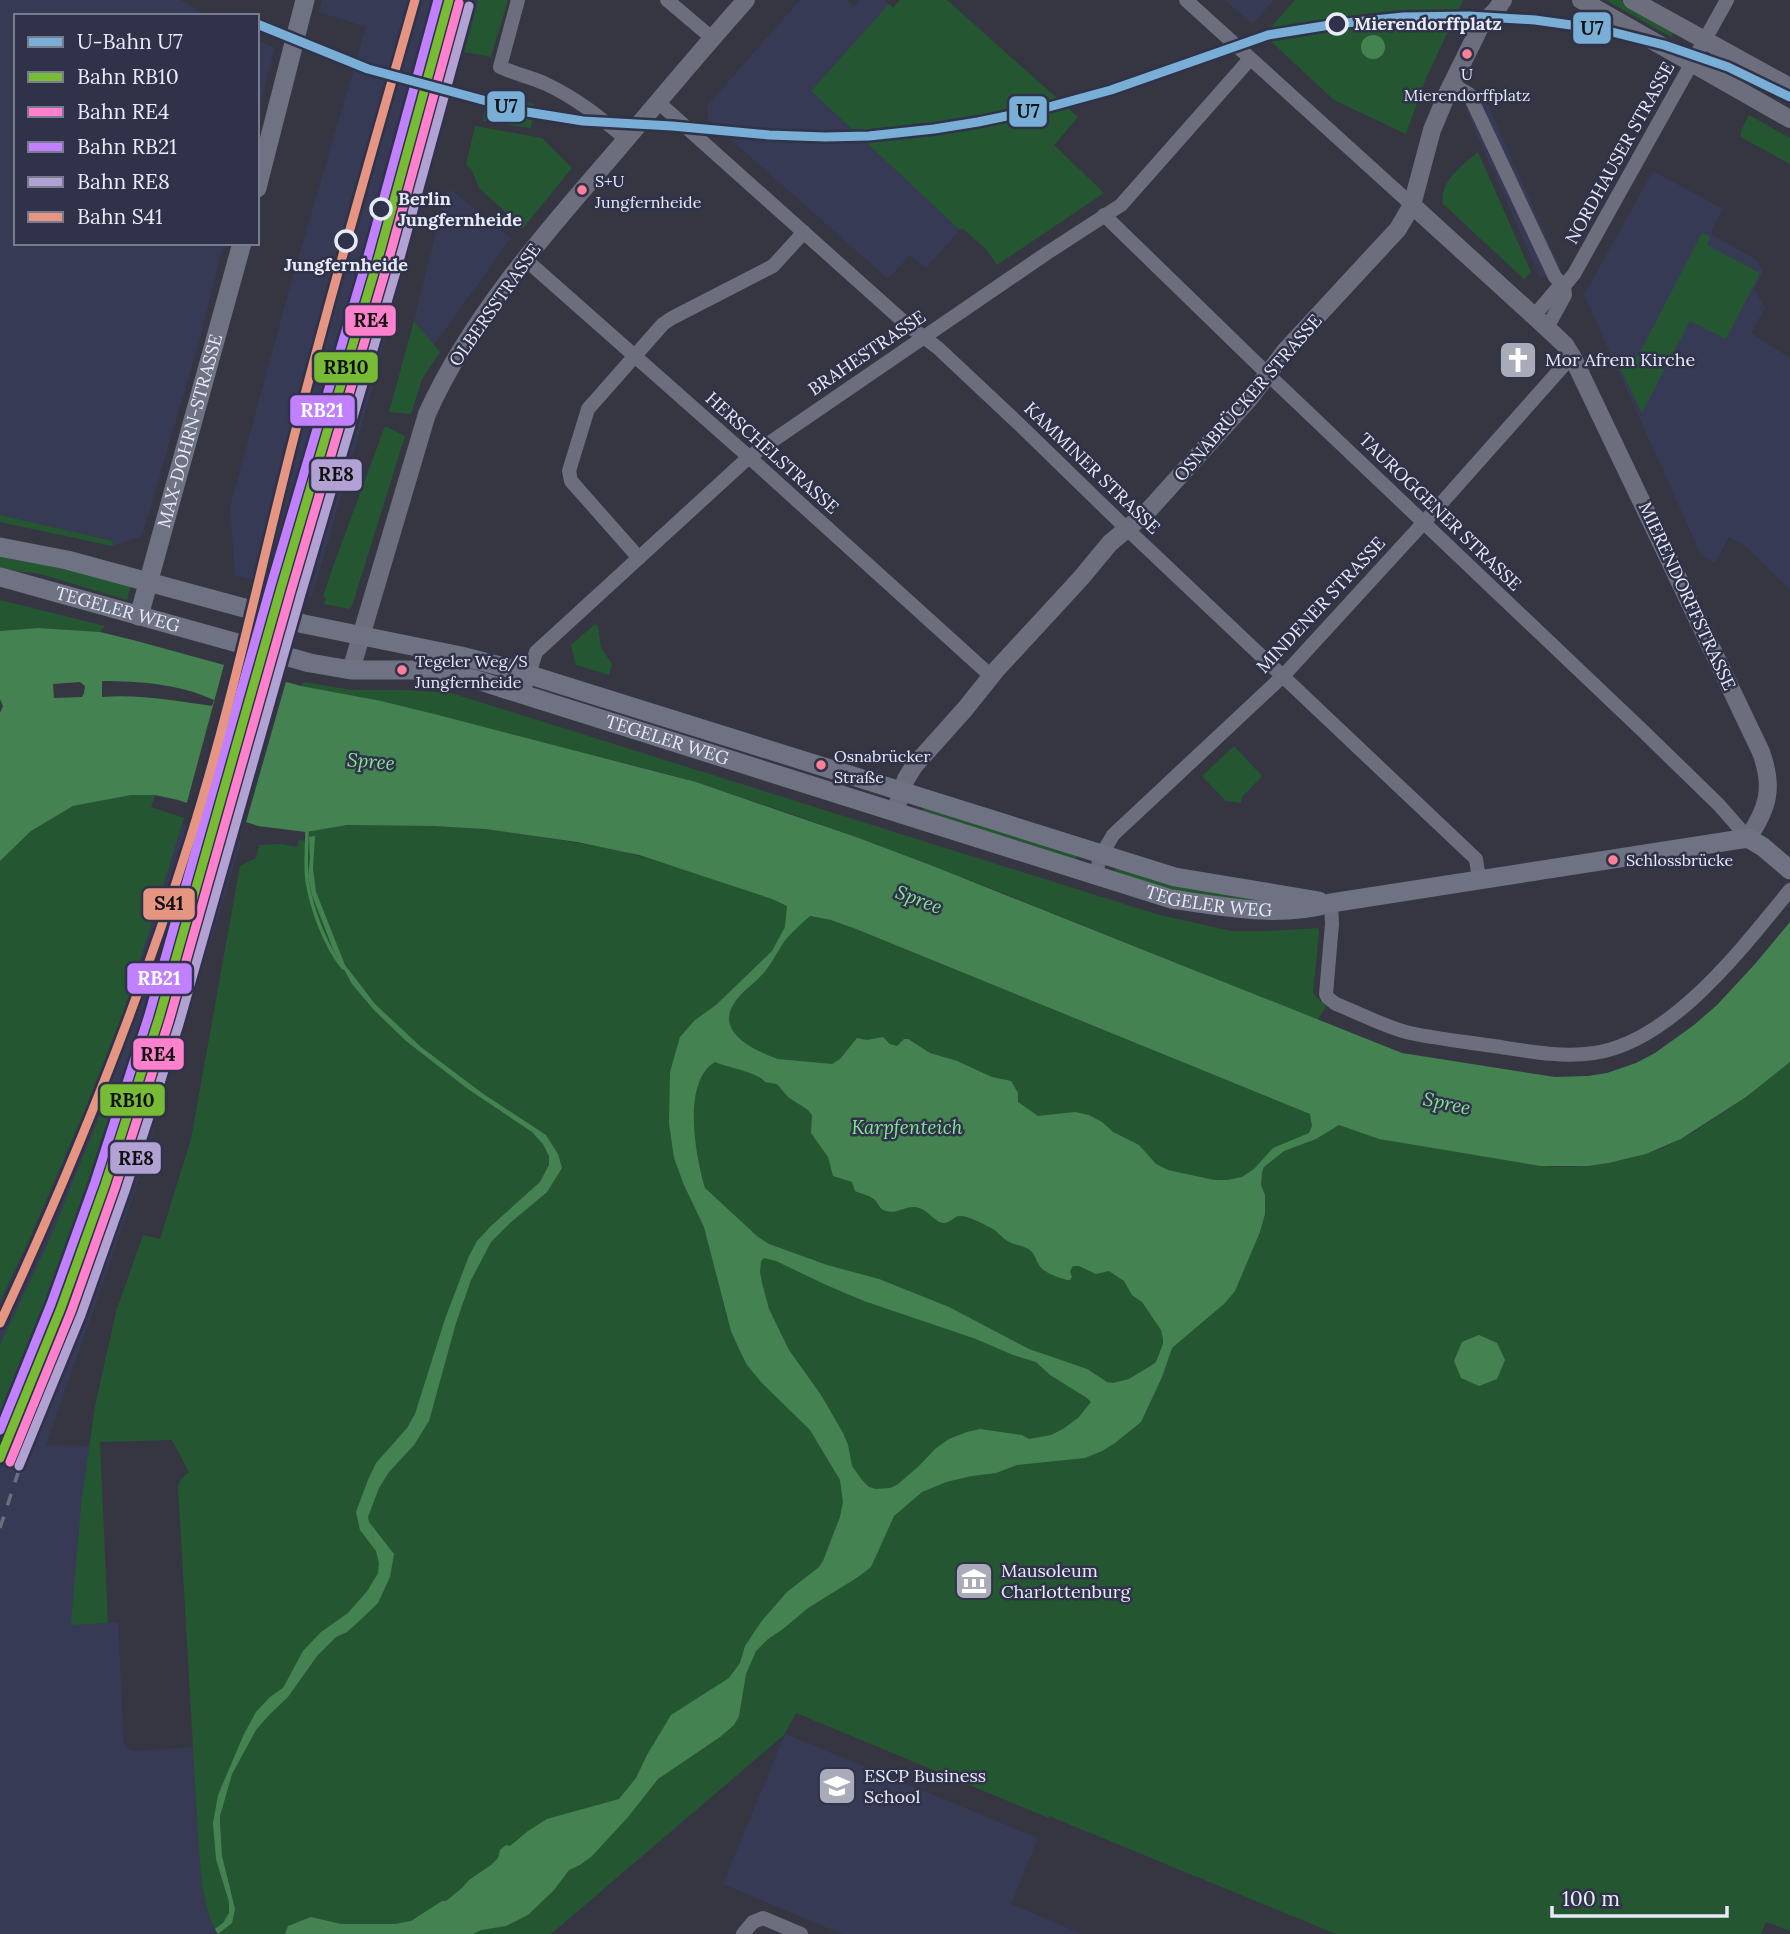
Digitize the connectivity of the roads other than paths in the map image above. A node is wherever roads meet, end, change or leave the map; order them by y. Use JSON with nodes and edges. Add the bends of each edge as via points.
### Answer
{"nodes":[{"id":1,"x":305,"y":0,"type":"edge"},
{"id":2,"x":518,"y":0,"type":"edge"},
{"id":3,"x":667,"y":0,"type":"edge"},
{"id":4,"x":746,"y":0,"type":"edge"},
{"id":5,"x":1186,"y":0,"type":"edge"},
{"id":6,"x":1485,"y":0,"type":"edge"},
{"id":7,"x":1503,"y":0,"type":"edge"},
{"id":8,"x":1581,"y":0,"type":"edge"},
{"id":9,"x":1632,"y":0,"type":"edge"},
{"id":10,"x":1727,"y":0,"type":"edge"},
{"id":11,"x":1480,"y":27,"type":"junction"},
{"id":12,"x":712,"y":38,"type":"junction"},
{"id":13,"x":1705,"y":40,"type":"junction"},
{"id":14,"x":1250,"y":59,"type":"junction"},
{"id":15,"x":1692,"y":64,"type":"junction"},
{"id":16,"x":1452,"y":84,"type":"junction"},
{"id":17,"x":1790,"y":87,"type":"edge"},
{"id":18,"x":658,"y":102,"type":"junction"},
{"id":19,"x":1790,"y":119,"type":"edge"},
{"id":20,"x":626,"y":139,"type":"junction"},
{"id":21,"x":259,"y":180,"type":"edge"},
{"id":22,"x":1412,"y":205,"type":"junction"},
{"id":23,"x":1104,"y":215,"type":"junction"},
{"id":24,"x":804,"y":232,"type":"junction"},
{"id":25,"x":241,"y":245,"type":"edge"},
{"id":26,"x":525,"y":260,"type":"junction"},
{"id":27,"x":1564,"y":286,"type":"junction"},
{"id":28,"x":1541,"y":322,"type":"junction"},
{"id":29,"x":924,"y":338,"type":"junction"},
{"id":30,"x":634,"y":356,"type":"junction"},
{"id":31,"x":1572,"y":356,"type":"junction"},
{"id":32,"x":1268,"y":374,"type":"junction"},
{"id":33,"x":749,"y":457,"type":"junction"},
{"id":34,"x":1424,"y":523,"type":"junction"},
{"id":35,"x":1127,"y":529,"type":"junction"},
{"id":36,"x":0,"y":547,"type":"edge"},
{"id":37,"x":639,"y":558,"type":"junction"},
{"id":38,"x":0,"y":577,"type":"edge"},
{"id":39,"x":149,"y":582,"type":"junction"},
{"id":40,"x":139,"y":616,"type":"junction"},
{"id":41,"x":361,"y":637,"type":"junction"},
{"id":42,"x":351,"y":670,"type":"junction"},
{"id":43,"x":529,"y":674,"type":"junction"},
{"id":44,"x":991,"y":676,"type":"junction"},
{"id":45,"x":1284,"y":676,"type":"junction"},
{"id":46,"x":523,"y":695,"type":"junction"},
{"id":47,"x":902,"y":791,"type":"junction"},
{"id":48,"x":895,"y":811,"type":"junction"},
{"id":49,"x":1748,"y":838,"type":"junction"},
{"id":50,"x":1102,"y":854,"type":"junction"},
{"id":51,"x":1790,"y":870,"type":"edge"},
{"id":52,"x":1095,"y":874,"type":"junction"},
{"id":53,"x":1479,"y":878,"type":"junction"},
{"id":54,"x":1790,"y":890,"type":"edge"},
{"id":55,"x":1331,"y":903,"type":"junction"},
{"id":56,"x":743,"y":1934,"type":"edge"},
{"id":57,"x":801,"y":1934,"type":"edge"}],
"edges":[{"from":1,"to":21,"type":"main road"},
{"from":2,"to":20,"type":"street","via":[[500,67],[570,97]]},
{"from":3,"to":12,"type":"street"},
{"from":4,"to":12,"type":"street","name":"OLBERSSTRASSE"},
{"from":5,"to":14,"type":"street"},
{"from":6,"to":11,"type":"street"},
{"from":7,"to":11,"type":"street"},
{"from":8,"to":15,"type":"street"},
{"from":9,"to":13,"type":"street"},
{"from":10,"to":13,"type":"street","name":"NORDHAUSER STRASSE"},
{"from":11,"to":16,"type":"street"},
{"from":12,"to":18,"type":"street","name":"OLBERSSTRASSE"},
{"from":13,"to":15,"type":"street","name":"NORDHAUSER STRASSE"},
{"from":13,"to":17,"type":"street"},
{"from":14,"to":22,"type":"street"},
{"from":14,"to":23,"type":"street","name":"BRAHESTRASSE","via":[[1121,205]]},
{"from":15,"to":19,"type":"street"},
{"from":15,"to":27,"type":"street","name":"NORDHAUSER STRASSE"},
{"from":16,"to":22,"type":"street","via":[[1432,130]]},
{"from":16,"to":27,"type":"street","via":[[1469,94],[1555,277]]},
{"from":18,"to":20,"type":"street","name":"OLBERSSTRASSE"},
{"from":18,"to":24,"type":"street","name":"KAMMINER STRASSE"},
{"from":20,"to":26,"type":"street","name":"OLBERSSTRASSE"},
{"from":22,"to":28,"type":"street"},
{"from":22,"to":32,"type":"street","name":"OSNABRÜCKER STRASSE","via":[[1395,233]]},
{"from":23,"to":29,"type":"street","name":"BRAHESTRASSE"},
{"from":23,"to":32,"type":"street","name":"TAUROGGENER STRASSE"},
{"from":24,"to":29,"type":"street","name":"KAMMINER STRASSE"},
{"from":24,"to":30,"type":"street","via":[[774,266],[672,318]]},
{"from":25,"to":39,"type":"main road","name":"MAX-DOHRN-STRASSE"},
{"from":26,"to":30,"type":"street","name":"HERSCHELSTRASSE"},
{"from":26,"to":41,"type":"street","name":"OLBERSSTRASSE","via":[[458,354],[427,414]]},
{"from":27,"to":28,"type":"street","name":"NORDHAUSER STRASSE","via":[[1556,290]]},
{"from":28,"to":31,"type":"street"},
{"from":29,"to":33,"type":"street","name":"BRAHESTRASSE"},
{"from":29,"to":35,"type":"street","name":"KAMMINER STRASSE"},
{"from":30,"to":33,"type":"street","name":"HERSCHELSTRASSE"},
{"from":30,"to":37,"type":"street","via":[[588,409],[569,471],[576,489]]},
{"from":31,"to":34,"type":"street","name":"MINDENER STRASSE"},
{"from":31,"to":49,"type":"street","name":"MIERENDORFFSTRASSE","via":[[1765,763],[1768,791],[1761,819]]},
{"from":32,"to":34,"type":"street","name":"TAUROGGENER STRASSE"},
{"from":32,"to":35,"type":"street","name":"OSNABRÜCKER STRASSE","via":[[1162,496]]},
{"from":33,"to":37,"type":"street","name":"BRAHESTRASSE"},
{"from":33,"to":44,"type":"street","name":"HERSCHELSTRASSE"},
{"from":34,"to":45,"type":"street","name":"MINDENER STRASSE"},
{"from":34,"to":49,"type":"street","name":"TAUROGGENER STRASSE"},
{"from":35,"to":44,"type":"street","name":"OSNABRÜCKER STRASSE"},
{"from":35,"to":45,"type":"street","name":"KAMMINER STRASSE"},
{"from":36,"to":39,"type":"main road","name":"TEGELER WEG"},
{"from":37,"to":43,"type":"street","name":"BRAHESTRASSE","via":[[536,652]]},
{"from":38,"to":40,"type":"main road","name":"TEGELER WEG"},
{"from":39,"to":40,"type":"main road","name":"MAX-DOHRN-STRASSE"},
{"from":39,"to":41,"type":"main road","name":"TEGELER WEG"},
{"from":40,"to":42,"type":"main road","name":"TEGELER WEG"},
{"from":41,"to":42,"type":"street","name":"OLBERSSTRASSE"},
{"from":41,"to":43,"type":"main road","name":"TEGELER WEG"},
{"from":42,"to":46,"type":"main road","name":"TEGELER WEG","via":[[449,672]]},
{"from":43,"to":46,"type":"street","name":"BRAHESTRASSE"},
{"from":43,"to":47,"type":"main road","name":"TEGELER WEG"},
{"from":44,"to":47,"type":"street","name":"OSNABRÜCKER STRASSE","via":[[914,766]]},
{"from":45,"to":50,"type":"street","name":"MINDENER STRASSE","via":[[1113,835]]},
{"from":45,"to":53,"type":"street","name":"KAMMINER STRASSE","via":[[1476,859]]},
{"from":46,"to":48,"type":"main road","name":"TEGELER WEG"},
{"from":47,"to":48,"type":"street","name":"OSNABRÜCKER STRASSE"},
{"from":47,"to":50,"type":"main road","name":"TEGELER WEG"},
{"from":48,"to":52,"type":"main road","name":"TEGELER WEG"},
{"from":49,"to":51,"type":"main road"},
{"from":49,"to":53,"type":"main road","name":"TEGELER WEG"},
{"from":50,"to":52,"type":"street","name":"MINDENER STRASSE"},
{"from":50,"to":55,"type":"main road","name":"TEGELER WEG","via":[[1175,877]]},
{"from":52,"to":55,"type":"main road","name":"TEGELER WEG","via":[[1171,899],[1231,908],[1279,912]]},
{"from":53,"to":55,"type":"main road","name":"TEGELER WEG"},
{"from":54,"to":55,"type":"street","via":[[1722,970],[1678,1011],[1616,1048],[1570,1055],[1409,1033],[1336,1004],[1326,994]]},
{"from":56,"to":57,"type":"street","via":[[763,1918]]}]}
